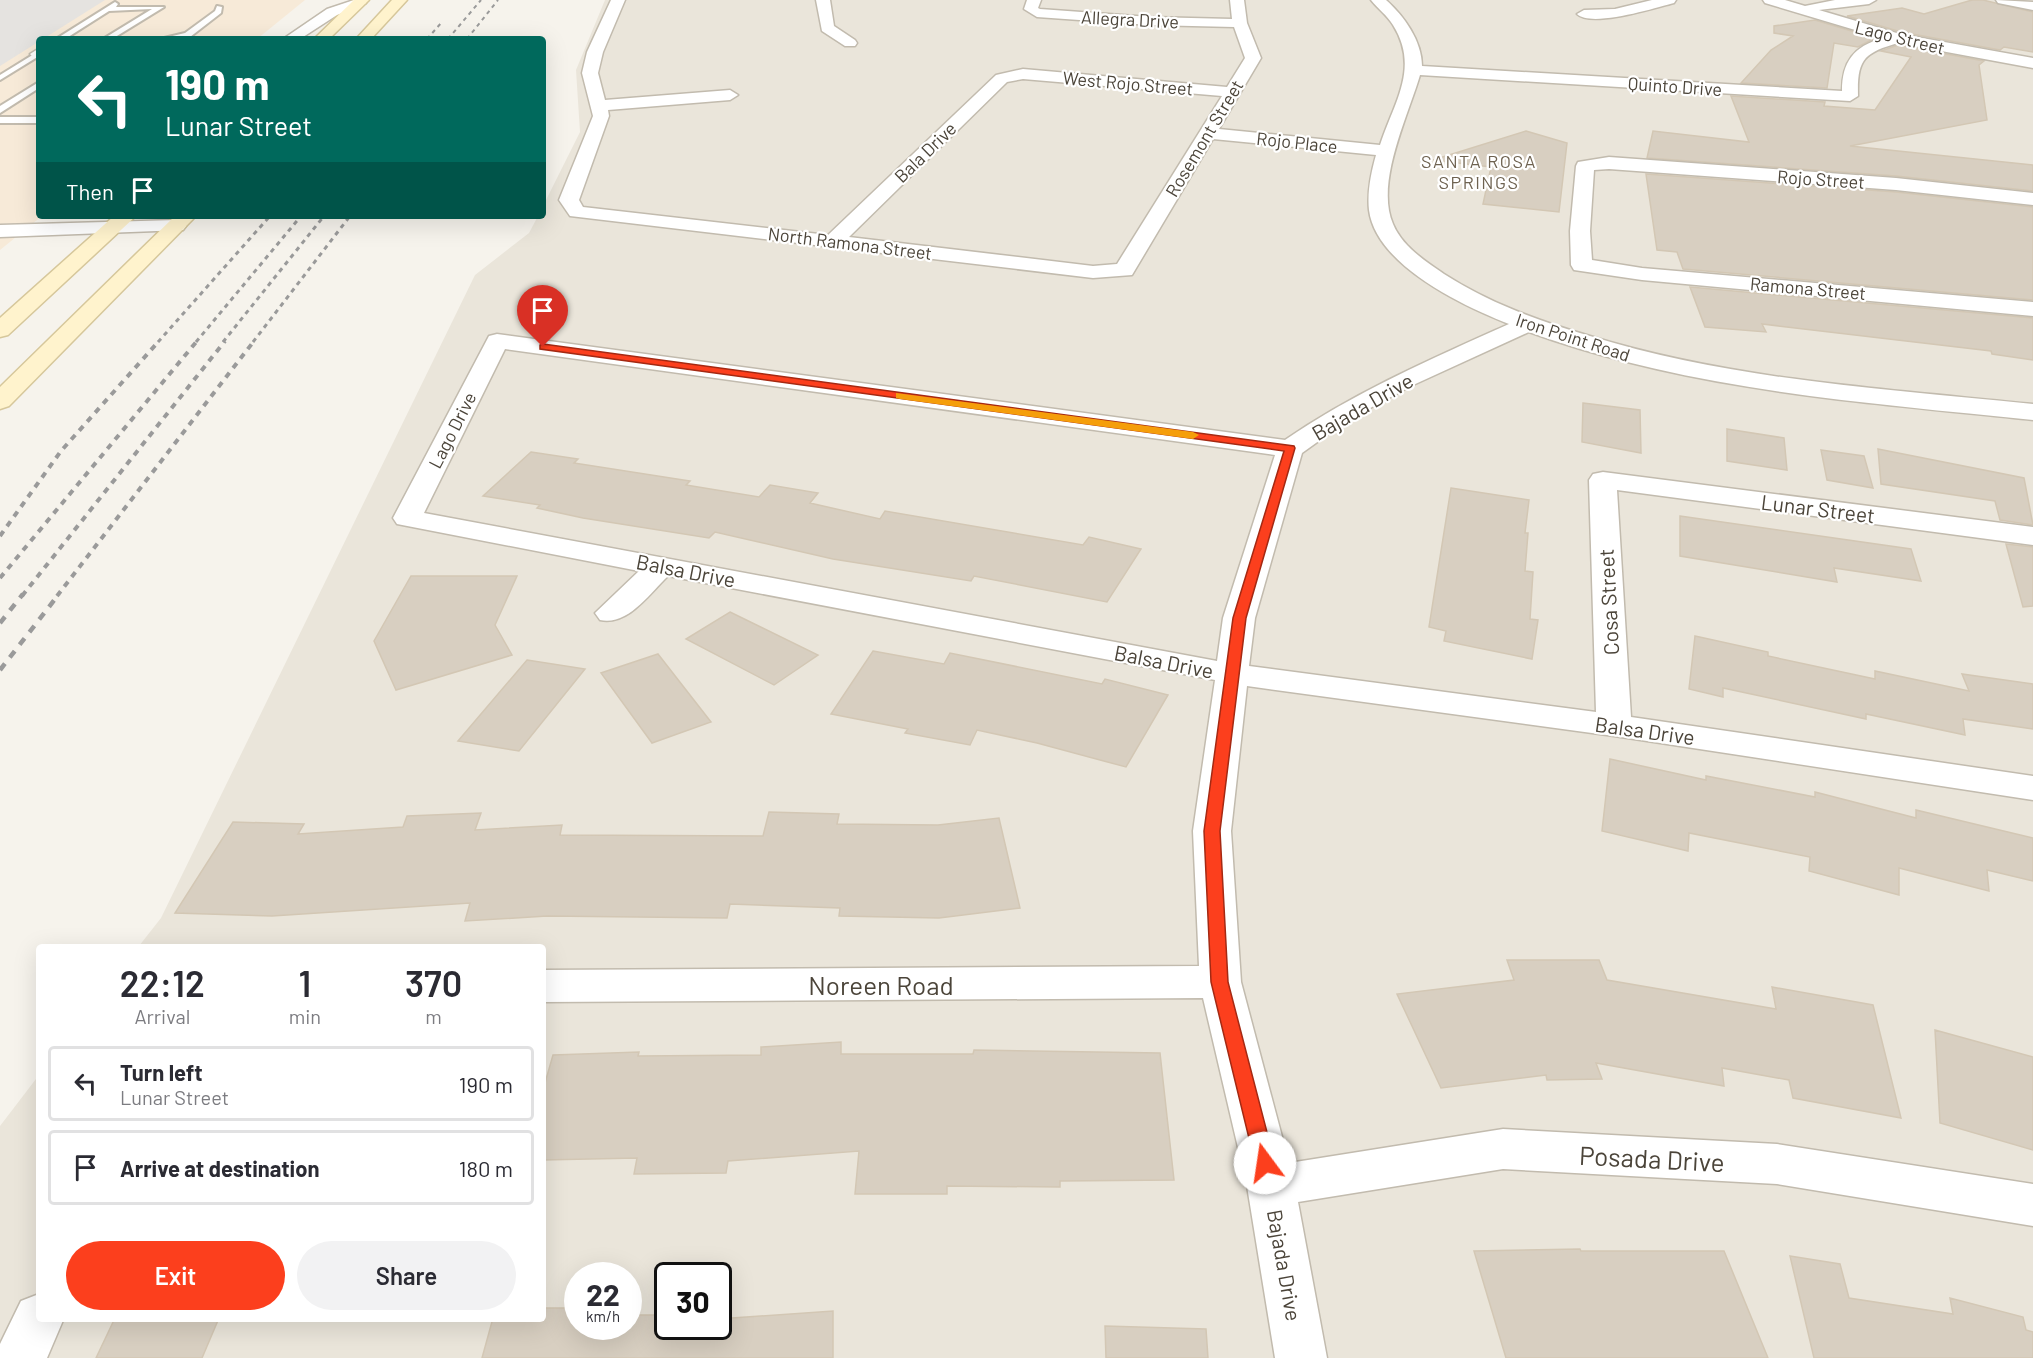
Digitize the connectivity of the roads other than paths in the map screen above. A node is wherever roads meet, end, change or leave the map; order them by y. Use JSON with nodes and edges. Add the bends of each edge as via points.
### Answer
{"nodes":[{"id":1,"x":121,"y":0,"type":"edge"},
{"id":2,"x":400,"y":0,"type":"edge"},
{"id":3,"x":618,"y":0,"type":"edge"},
{"id":4,"x":823,"y":0,"type":"edge"},
{"id":5,"x":1034,"y":0,"type":"edge"},
{"id":6,"x":1238,"y":0,"type":"edge"},
{"id":7,"x":1378,"y":0,"type":"edge"},
{"id":8,"x":1669,"y":0,"type":"edge"},
{"id":9,"x":1770,"y":0,"type":"edge"},
{"id":10,"x":1869,"y":0,"type":"edge"},
{"id":11,"x":2003,"y":0,"type":"edge"},
{"id":12,"x":360,"y":2,"type":"edge"},
{"id":13,"x":2033,"y":6,"type":"edge"},
{"id":14,"x":219,"y":7,"type":"dead end"},
{"id":15,"x":107,"y":9,"type":"junction"},
{"id":16,"x":1797,"y":9,"type":"junction"},
{"id":17,"x":1584,"y":14,"type":"dead end"},
{"id":18,"x":1240,"y":23,"type":"junction"},
{"id":19,"x":65,"y":36,"type":"edge"},
{"id":20,"x":111,"y":36,"type":"edge"},
{"id":21,"x":185,"y":36,"type":"edge"},
{"id":22,"x":295,"y":36,"type":"edge"},
{"id":23,"x":324,"y":36,"type":"edge"},
{"id":24,"x":366,"y":36,"type":"edge"},
{"id":25,"x":1898,"y":38,"type":"junction"},
{"id":26,"x":850,"y":43,"type":"dead end"},
{"id":27,"x":36,"y":54,"type":"edge"},
{"id":28,"x":2033,"y":63,"type":"edge"},
{"id":29,"x":30,"y":69,"type":"dead end"},
{"id":30,"x":13,"y":70,"type":"junction"},
{"id":31,"x":1413,"y":70,"type":"junction"},
{"id":32,"x":1023,"y":74,"type":"joint"},
{"id":33,"x":0,"y":78,"type":"edge"},
{"id":34,"x":36,"y":86,"type":"edge"},
{"id":35,"x":1233,"y":92,"type":"junction"},
{"id":36,"x":730,"y":95,"type":"dead end"},
{"id":37,"x":599,"y":106,"type":"junction"},
{"id":38,"x":0,"y":110,"type":"edge"},
{"id":39,"x":0,"y":120,"type":"edge"},
{"id":40,"x":36,"y":120,"type":"edge"},
{"id":41,"x":1207,"y":133,"type":"junction"},
{"id":42,"x":1387,"y":151,"type":"junction"},
{"id":43,"x":2033,"y":199,"type":"edge"},
{"id":44,"x":181,"y":221,"type":"edge"},
{"id":45,"x":119,"y":222,"type":"edge"},
{"id":46,"x":0,"y":231,"type":"edge"},
{"id":47,"x":833,"y":242,"type":"junction"},
{"id":48,"x":1582,"y":265,"type":"joint"},
{"id":49,"x":1124,"y":270,"type":"joint"},
{"id":50,"x":2033,"y":309,"type":"edge"},
{"id":51,"x":1527,"y":324,"type":"junction"},
{"id":52,"x":0,"y":330,"type":"edge"},
{"id":53,"x":0,"y":401,"type":"edge"},
{"id":54,"x":2033,"y":412,"type":"edge"},
{"id":55,"x":1290,"y":448,"type":"junction"},
{"id":56,"x":1603,"y":480,"type":"joint"},
{"id":57,"x":407,"y":518,"type":"joint"},
{"id":58,"x":2033,"y":536,"type":"edge"},
{"id":59,"x":663,"y":565,"type":"junction"},
{"id":60,"x":611,"y":613,"type":"dead end"},
{"id":61,"x":1233,"y":674,"type":"junction"},
{"id":62,"x":1614,"y":725,"type":"junction"},
{"id":63,"x":2033,"y":788,"type":"edge"},
{"id":64,"x":1220,"y":982,"type":"junction"},
{"id":65,"x":546,"y":986,"type":"edge"},
{"id":66,"x":1271,"y":1186,"type":"junction"},
{"id":67,"x":2033,"y":1205,"type":"edge"},
{"id":68,"x":37,"y":1322,"type":"edge"},
{"id":69,"x":20,"y":1358,"type":"edge"},
{"id":70,"x":1301,"y":1358,"type":"edge"}],
"edges":[{"from":1,"to":15,"type":"lane"},
{"from":2,"to":24,"type":"main road"},
{"from":3,"to":37,"type":"street","via":[[590,73]]},
{"from":4,"to":26,"type":"street","via":[[827,28]]},
{"from":5,"to":18,"type":"street","name":"Allegra Drive","via":[[1031,9],[1036,13]]},
{"from":6,"to":18,"type":"street","name":"Rosemont Street"},
{"from":7,"to":31,"type":"street","name":"Iron Point Road","via":[[1401,26],[1414,60]]},
{"from":8,"to":17,"type":"street","via":[[1615,13]]},
{"from":9,"to":16,"type":"street","name":"Lago Street"},
{"from":10,"to":16,"type":"street"},
{"from":11,"to":13,"type":"street"},
{"from":12,"to":22,"type":"street","via":[[332,12]]},
{"from":12,"to":23,"type":"main road"},
{"from":14,"to":21,"type":"lane","via":[[219,12]]},
{"from":15,"to":19,"type":"lane"},
{"from":15,"to":20,"type":"lane","via":[[160,7]]},
{"from":16,"to":25,"type":"street","name":"Lago Street"},
{"from":18,"to":35,"type":"street","name":"Rosemont Street","via":[[1253,58]]},
{"from":25,"to":28,"type":"street","name":"Lago Street"},
{"from":25,"to":31,"type":"street","name":"Quinto Drive","via":[[1858,55],[1849,71],[1850,96]]},
{"from":27,"to":30,"type":"lane"},
{"from":29,"to":30,"type":"lane"},
{"from":30,"to":33,"type":"lane"},
{"from":31,"to":42,"type":"street","name":"Iron Point Road"},
{"from":32,"to":35,"type":"street","name":"West Rojo Street"},
{"from":32,"to":47,"type":"street","name":"Bala Drive","via":[[1002,78]]},
{"from":34,"to":38,"type":"lane"},
{"from":35,"to":41,"type":"street","name":"Rosemont Street"},
{"from":36,"to":37,"type":"street"},
{"from":37,"to":47,"type":"street","name":"North Ramona Street","via":[[601,116],[569,201],[577,212]]},
{"from":39,"to":40,"type":"lane"},
{"from":41,"to":42,"type":"street","name":"Rojo Place"},
{"from":41,"to":49,"type":"street","name":"Rosemont Street"},
{"from":42,"to":51,"type":"street","name":"Iron Point Road","via":[[1377,202],[1383,225],[1404,256],[1450,288]]},
{"from":43,"to":48,"type":"street","name":"Rojo Street","via":[[1896,184],[1609,163],[1585,166],[1580,231]]},
{"from":44,"to":45,"type":"street"},
{"from":44,"to":53,"type":"main road"},
{"from":45,"to":46,"type":"street"},
{"from":45,"to":52,"type":"main road"},
{"from":47,"to":49,"type":"street","name":"North Ramona Street","via":[[1093,272]]},
{"from":48,"to":50,"type":"street","name":"Ramona Street","via":[[1642,274]]},
{"from":51,"to":54,"type":"street","name":"Iron Point Road","via":[[1667,366],[1852,393]]},
{"from":51,"to":55,"type":"street","name":"Bajada Drive","via":[[1402,381],[1339,415]]},
{"from":55,"to":57,"type":"street","name":"Lago Drive","via":[[496,341]]},
{"from":55,"to":61,"type":"street","name":"Bajada Drive","via":[[1239,618]]},
{"from":56,"to":58,"type":"street","name":"Lunar Street"},
{"from":56,"to":62,"type":"street","name":"Cosa Street"},
{"from":57,"to":59,"type":"street","name":"Balsa Drive"},
{"from":59,"to":60,"type":"street"},
{"from":59,"to":61,"type":"street","name":"Balsa Drive"},
{"from":61,"to":62,"type":"street","name":"Balsa Drive"},
{"from":61,"to":64,"type":"street","name":"Bajada Drive","via":[[1212,831]]},
{"from":62,"to":63,"type":"street","name":"Balsa Drive"},
{"from":64,"to":65,"type":"street","name":"Noreen Road"},
{"from":64,"to":66,"type":"street","name":"Bajada Drive"},
{"from":66,"to":67,"type":"street","name":"Posada Drive","via":[[1503,1149],[1777,1164]]},
{"from":66,"to":70,"type":"street","name":"Bajada Drive"},
{"from":68,"to":69,"type":"street"}]}
